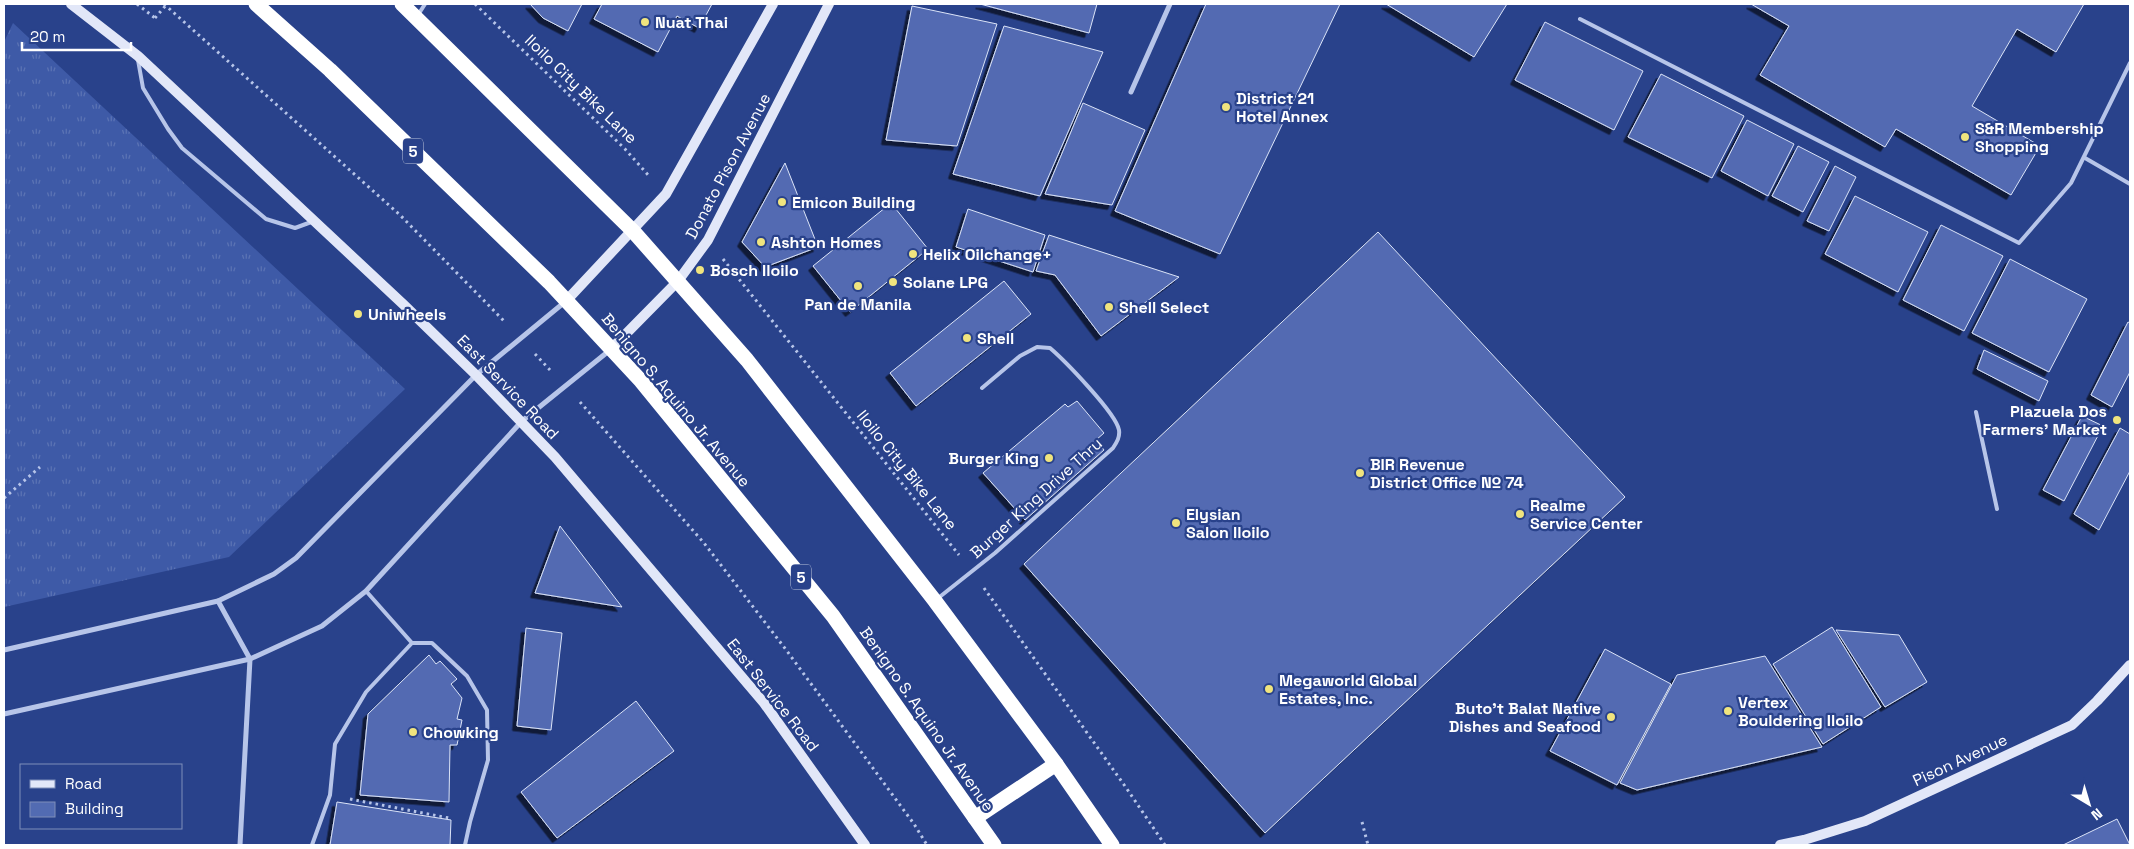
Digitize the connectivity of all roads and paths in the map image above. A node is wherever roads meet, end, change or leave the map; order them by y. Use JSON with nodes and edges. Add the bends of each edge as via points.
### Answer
{"nodes":[{"id":1,"x":72,"y":4,"type":"edge"},
{"id":2,"x":137,"y":4,"type":"edge"},
{"id":3,"x":166,"y":4,"type":"edge"},
{"id":4,"x":256,"y":4,"type":"edge"},
{"id":5,"x":402,"y":4,"type":"edge"},
{"id":6,"x":425,"y":4,"type":"edge"},
{"id":7,"x":475,"y":4,"type":"edge"},
{"id":8,"x":773,"y":4,"type":"edge"},
{"id":9,"x":829,"y":4,"type":"edge"},
{"id":10,"x":1170,"y":4,"type":"edge"},
{"id":11,"x":416,"y":18,"type":"junction"},
{"id":12,"x":1580,"y":19,"type":"dead end"},
{"id":13,"x":138,"y":56,"type":"junction"},
{"id":14,"x":2130,"y":63,"type":"edge"},
{"id":15,"x":1130,"y":92,"type":"dead end"},
{"id":16,"x":2084,"y":158,"type":"junction"},
{"id":17,"x":2130,"y":184,"type":"edge"},
{"id":18,"x":666,"y":194,"type":"junction"},
{"id":19,"x":314,"y":221,"type":"junction"},
{"id":20,"x":633,"y":231,"type":"junction"},
{"id":21,"x":708,"y":240,"type":"junction"},
{"id":22,"x":678,"y":281,"type":"junction"},
{"id":23,"x":567,"y":300,"type":"junction"},
{"id":24,"x":612,"y":348,"type":"junction"},
{"id":25,"x":476,"y":375,"type":"junction"},
{"id":26,"x":982,"y":388,"type":"dead end"},
{"id":27,"x":1976,"y":412,"type":"dead end"},
{"id":28,"x":522,"y":421,"type":"junction"},
{"id":29,"x":40,"y":467,"type":"dead end"},
{"id":30,"x":4,"y":498,"type":"edge"},
{"id":31,"x":1997,"y":509,"type":"dead end"},
{"id":32,"x":972,"y":572,"type":"junction"},
{"id":33,"x":366,"y":591,"type":"junction"},
{"id":34,"x":218,"y":601,"type":"junction"},
{"id":35,"x":935,"y":601,"type":"junction"},
{"id":36,"x":412,"y":643,"type":"junction"},
{"id":37,"x":4,"y":650,"type":"edge"},
{"id":38,"x":250,"y":659,"type":"junction"},
{"id":39,"x":2130,"y":665,"type":"edge"},
{"id":40,"x":4,"y":714,"type":"edge"},
{"id":41,"x":1056,"y":764,"type":"junction"},
{"id":42,"x":330,"y":796,"type":"junction"},
{"id":43,"x":975,"y":818,"type":"junction"},
{"id":44,"x":470,"y":822,"type":"junction"},
{"id":45,"x":1362,"y":822,"type":"dead end"},
{"id":46,"x":241,"y":845,"type":"edge"},
{"id":47,"x":312,"y":845,"type":"edge"},
{"id":48,"x":465,"y":845,"type":"edge"},
{"id":49,"x":865,"y":845,"type":"edge"},
{"id":50,"x":994,"y":845,"type":"edge"},
{"id":51,"x":1112,"y":845,"type":"edge"},
{"id":52,"x":1165,"y":845,"type":"edge"},
{"id":53,"x":1368,"y":845,"type":"edge"},
{"id":54,"x":1780,"y":845,"type":"edge"}],
"edges":[{"from":1,"to":13,"type":"street","name":"East Service Road"},
{"from":2,"to":3,"type":"path","bridge":true,"via":[[155,18]]},
{"from":4,"to":23,"type":"highway","name":"Benigno S. Aquino Jr. Avenue","number":"5","via":[[330,70]]},
{"from":5,"to":11,"type":"highway"},
{"from":6,"to":11,"type":"lane"},
{"from":7,"to":18,"type":"path","name":"Iloilo City Bike Lane","via":[[625,149]]},
{"from":8,"to":18,"type":"street"},
{"from":9,"to":21,"type":"street","name":"Donato Pison Avenue"},
{"from":10,"to":15,"type":"street"},
{"from":11,"to":20,"type":"highway"},
{"from":12,"to":16,"type":"lane","via":[[2019,243],[2071,183]]},
{"from":13,"to":19,"type":"street","name":"East Service Road"},
{"from":13,"to":19,"type":"lane","via":[[142,88],[182,148],[266,219],[295,228]]},
{"from":14,"to":16,"type":"lane"},
{"from":16,"to":17,"type":"lane"},
{"from":18,"to":20,"type":"street"},
{"from":19,"to":25,"type":"street","name":"East Service Road"},
{"from":20,"to":22,"type":"highway"},
{"from":20,"to":23,"type":"street"},
{"from":21,"to":22,"type":"street","name":"Donato Pison Avenue"},
{"from":21,"to":32,"type":"path","name":"Iloilo City Bike Lane"},
{"from":22,"to":24,"type":"street","name":"Donato Pison Avenue"},
{"from":22,"to":35,"type":"highway","via":[[748,360]]},
{"from":23,"to":24,"type":"highway","name":"Benigno S. Aquino Jr. Avenue","number":"5"},
{"from":23,"to":25,"type":"street"},
{"from":24,"to":28,"type":"street"},
{"from":24,"to":43,"type":"highway","name":"Benigno S. Aquino Jr. Avenue","number":"5","via":[[833,616]]},
{"from":25,"to":28,"type":"street","name":"East Service Road"},
{"from":25,"to":34,"type":"street","via":[[296,558],[274,574]]},
{"from":26,"to":32,"type":"lane","name":"Burger King Drive Thru","via":[[1020,356],[1037,348],[1050,348],[1082,379],[1119,429],[1113,448]]},
{"from":27,"to":31,"type":"lane"},
{"from":28,"to":33,"type":"street"},
{"from":28,"to":49,"type":"street","name":"East Service Road","via":[[764,704]]},
{"from":29,"to":30,"type":"path"},
{"from":32,"to":35,"type":"lane","name":"Burger King Drive Thru"},
{"from":32,"to":52,"type":"path","name":"Iloilo City Bike Lane"},
{"from":33,"to":36,"type":"lane"},
{"from":33,"to":38,"type":"street","via":[[322,626]]},
{"from":34,"to":37,"type":"street"},
{"from":34,"to":38,"type":"street"},
{"from":35,"to":41,"type":"highway"},
{"from":36,"to":42,"type":"lane","via":[[366,692],[335,744]]},
{"from":36,"to":44,"type":"lane","via":[[432,643],[467,676],[487,710],[488,760]]},
{"from":38,"to":40,"type":"street"},
{"from":38,"to":46,"type":"street"},
{"from":39,"to":54,"type":"street","name":"Pison Avenue","via":[[2072,725],[1864,821]]},
{"from":41,"to":43,"type":"highway"},
{"from":41,"to":51,"type":"highway"},
{"from":42,"to":44,"type":"path"},
{"from":42,"to":47,"type":"lane"},
{"from":43,"to":50,"type":"highway","name":"Benigno S. Aquino Jr. Avenue","number":"5"},
{"from":44,"to":48,"type":"lane"},
{"from":45,"to":53,"type":"path"}]}
